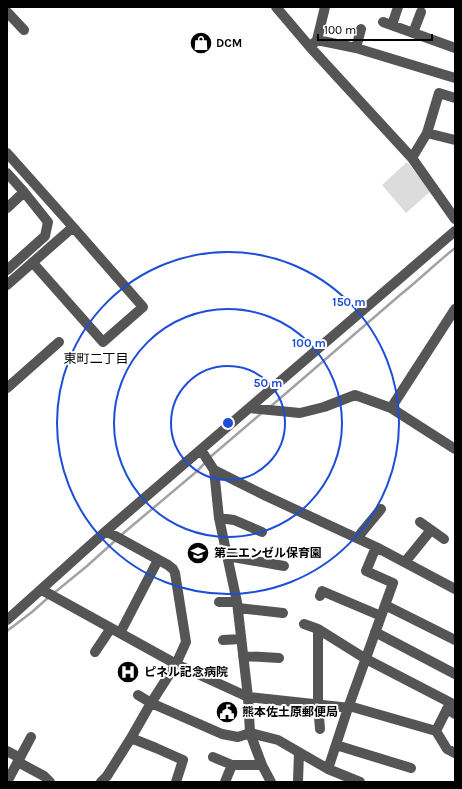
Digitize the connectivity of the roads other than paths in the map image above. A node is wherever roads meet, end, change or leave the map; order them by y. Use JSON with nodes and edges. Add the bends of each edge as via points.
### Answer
{"nodes":[{"id":1,"x":276,"y":7,"type":"edge"},
{"id":2,"x":325,"y":7,"type":"edge"},
{"id":3,"x":398,"y":7,"type":"edge"},
{"id":4,"x":7,"y":12,"type":"edge"},
{"id":5,"x":421,"y":12,"type":"dead end"},
{"id":6,"x":361,"y":29,"type":"dead end"},
{"id":7,"x":24,"y":30,"type":"dead end"},
{"id":8,"x":413,"y":33,"type":"junction"},
{"id":9,"x":317,"y":40,"type":"junction"},
{"id":10,"x":454,"y":46,"type":"edge"},
{"id":11,"x":310,"y":47,"type":"junction"},
{"id":12,"x":356,"y":48,"type":"junction"},
{"id":13,"x":455,"y":78,"type":"edge"},
{"id":14,"x":455,"y":98,"type":"edge"},
{"id":15,"x":427,"y":133,"type":"junction"},
{"id":16,"x":455,"y":140,"type":"edge"},
{"id":17,"x":7,"y":152,"type":"edge"},
{"id":18,"x":412,"y":158,"type":"junction"},
{"id":19,"x":7,"y":173,"type":"edge"},
{"id":20,"x":24,"y":192,"type":"junction"},
{"id":21,"x":7,"y":208,"type":"edge"},
{"id":22,"x":455,"y":219,"type":"edge"},
{"id":23,"x":73,"y":227,"type":"junction"},
{"id":24,"x":455,"y":231,"type":"edge"},
{"id":25,"x":33,"y":262,"type":"junction"},
{"id":26,"x":7,"y":270,"type":"edge"},
{"id":27,"x":7,"y":285,"type":"edge"},
{"id":28,"x":455,"y":309,"type":"edge"},
{"id":29,"x":59,"y":342,"type":"dead end"},
{"id":30,"x":7,"y":388,"type":"edge"},
{"id":31,"x":250,"y":408,"type":"junction"},
{"id":32,"x":391,"y":408,"type":"junction"},
{"id":33,"x":455,"y":449,"type":"edge"},
{"id":34,"x":201,"y":450,"type":"junction"},
{"id":35,"x":214,"y":470,"type":"junction"},
{"id":36,"x":381,"y":509,"type":"dead end"},
{"id":37,"x":219,"y":518,"type":"junction"},
{"id":38,"x":420,"y":522,"type":"dead end"},
{"id":39,"x":431,"y":530,"type":"junction"},
{"id":40,"x":106,"y":531,"type":"junction"},
{"id":41,"x":262,"y":532,"type":"dead end"},
{"id":42,"x":357,"y":538,"type":"junction"},
{"id":43,"x":444,"y":539,"type":"dead end"},
{"id":44,"x":376,"y":547,"type":"junction"},
{"id":45,"x":227,"y":556,"type":"junction"},
{"id":46,"x":158,"y":560,"type":"junction"},
{"id":47,"x":405,"y":562,"type":"junction"},
{"id":48,"x":285,"y":565,"type":"dead end"},
{"id":49,"x":455,"y":589,"type":"edge"},
{"id":50,"x":42,"y":590,"type":"junction"},
{"id":51,"x":320,"y":596,"type":"dead end"},
{"id":52,"x":219,"y":602,"type":"dead end"},
{"id":53,"x":238,"y":605,"type":"junction"},
{"id":54,"x":385,"y":605,"type":"junction"},
{"id":55,"x":283,"y":613,"type":"dead end"},
{"id":56,"x":381,"y":616,"type":"junction"},
{"id":57,"x":7,"y":620,"type":"edge"},
{"id":58,"x":304,"y":624,"type":"dead end"},
{"id":59,"x":318,"y":629,"type":"junction"},
{"id":60,"x":116,"y":631,"type":"junction"},
{"id":61,"x":375,"y":632,"type":"junction"},
{"id":62,"x":241,"y":638,"type":"junction"},
{"id":63,"x":223,"y":640,"type":"dead end"},
{"id":64,"x":455,"y":640,"type":"edge"},
{"id":65,"x":95,"y":652,"type":"dead end"},
{"id":66,"x":243,"y":656,"type":"junction"},
{"id":67,"x":280,"y":658,"type":"dead end"},
{"id":68,"x":366,"y":659,"type":"junction"},
{"id":69,"x":176,"y":664,"type":"junction"},
{"id":70,"x":455,"y":674,"type":"edge"},
{"id":71,"x":138,"y":695,"type":"dead end"},
{"id":72,"x":248,"y":697,"type":"junction"},
{"id":73,"x":151,"y":703,"type":"junction"},
{"id":74,"x":318,"y":705,"type":"junction"},
{"id":75,"x":452,"y":706,"type":"edge"},
{"id":76,"x":348,"y":707,"type":"junction"},
{"id":77,"x":320,"y":728,"type":"dead end"},
{"id":78,"x":436,"y":731,"type":"junction"},
{"id":79,"x":250,"y":733,"type":"junction"},
{"id":80,"x":31,"y":737,"type":"dead end"},
{"id":81,"x":131,"y":738,"type":"junction"},
{"id":82,"x":336,"y":744,"type":"junction"},
{"id":83,"x":7,"y":751,"type":"edge"},
{"id":84,"x":299,"y":752,"type":"junction"},
{"id":85,"x":455,"y":753,"type":"edge"},
{"id":86,"x":212,"y":757,"type":"dead end"},
{"id":87,"x":19,"y":760,"type":"junction"},
{"id":88,"x":262,"y":765,"type":"junction"},
{"id":89,"x":232,"y":766,"type":"junction"},
{"id":90,"x":411,"y":768,"type":"dead end"},
{"id":91,"x":328,"y":769,"type":"junction"},
{"id":92,"x":339,"y":778,"type":"edge"},
{"id":93,"x":108,"y":780,"type":"edge"},
{"id":94,"x":7,"y":782,"type":"edge"},
{"id":95,"x":50,"y":782,"type":"edge"},
{"id":96,"x":176,"y":782,"type":"edge"},
{"id":97,"x":225,"y":782,"type":"edge"},
{"id":98,"x":271,"y":782,"type":"edge"},
{"id":99,"x":298,"y":782,"type":"edge"},
{"id":100,"x":360,"y":782,"type":"edge"}],
"edges":[{"from":1,"to":11,"type":"street"},
{"from":2,"to":9,"type":"street"},
{"from":3,"to":8,"type":"street","via":[[387,23]]},
{"from":4,"to":7,"type":"street"},
{"from":5,"to":8,"type":"street"},
{"from":6,"to":12,"type":"street"},
{"from":8,"to":10,"type":"street"},
{"from":9,"to":11,"type":"street"},
{"from":9,"to":12,"type":"street"},
{"from":11,"to":18,"type":"street"},
{"from":12,"to":13,"type":"street"},
{"from":14,"to":15,"type":"street","via":[[439,93]]},
{"from":15,"to":16,"type":"street"},
{"from":15,"to":18,"type":"street"},
{"from":17,"to":23,"type":"street"},
{"from":18,"to":22,"type":"street"},
{"from":19,"to":20,"type":"street"},
{"from":20,"to":21,"type":"street"},
{"from":20,"to":26,"type":"street","via":[[48,222],[45,236]]},
{"from":23,"to":25,"type":"street"},
{"from":23,"to":25,"type":"street","via":[[143,307],[103,342]]},
{"from":24,"to":31,"type":"street"},
{"from":25,"to":27,"type":"street"},
{"from":28,"to":32,"type":"street"},
{"from":29,"to":30,"type":"street"},
{"from":31,"to":32,"type":"street","via":[[300,413],[355,395]]},
{"from":31,"to":34,"type":"street"},
{"from":32,"to":33,"type":"street"},
{"from":34,"to":35,"type":"street"},
{"from":34,"to":40,"type":"street"},
{"from":35,"to":37,"type":"street"},
{"from":35,"to":42,"type":"street"},
{"from":36,"to":42,"type":"street"},
{"from":37,"to":41,"type":"street","via":[[234,520]]},
{"from":37,"to":45,"type":"street"},
{"from":38,"to":39,"type":"street"},
{"from":39,"to":43,"type":"street"},
{"from":39,"to":47,"type":"street"},
{"from":40,"to":46,"type":"street"},
{"from":40,"to":50,"type":"street"},
{"from":42,"to":44,"type":"street"},
{"from":44,"to":47,"type":"street"},
{"from":44,"to":54,"type":"street","via":[[366,571],[393,583]]},
{"from":45,"to":48,"type":"street"},
{"from":45,"to":53,"type":"street"},
{"from":46,"to":60,"type":"street"},
{"from":46,"to":69,"type":"street","via":[[175,573],[186,642]]},
{"from":47,"to":49,"type":"street"},
{"from":50,"to":57,"type":"street"},
{"from":50,"to":60,"type":"street"},
{"from":51,"to":56,"type":"street","via":[[322,591]]},
{"from":52,"to":53,"type":"street"},
{"from":53,"to":55,"type":"street"},
{"from":53,"to":62,"type":"street"},
{"from":54,"to":56,"type":"street"},
{"from":54,"to":64,"type":"street"},
{"from":56,"to":61,"type":"street"},
{"from":58,"to":59,"type":"street"},
{"from":59,"to":68,"type":"street"},
{"from":59,"to":74,"type":"street"},
{"from":60,"to":65,"type":"street"},
{"from":60,"to":69,"type":"street"},
{"from":61,"to":68,"type":"street"},
{"from":61,"to":70,"type":"street"},
{"from":62,"to":63,"type":"street"},
{"from":62,"to":66,"type":"street"},
{"from":66,"to":67,"type":"street"},
{"from":66,"to":72,"type":"street"},
{"from":68,"to":75,"type":"street"},
{"from":68,"to":76,"type":"street"},
{"from":69,"to":72,"type":"street"},
{"from":69,"to":73,"type":"street"},
{"from":71,"to":73,"type":"street"},
{"from":72,"to":74,"type":"street"},
{"from":72,"to":79,"type":"street"},
{"from":73,"to":79,"type":"street","via":[[222,734],[238,737]]},
{"from":73,"to":81,"type":"street"},
{"from":74,"to":76,"type":"street"},
{"from":74,"to":77,"type":"street"},
{"from":75,"to":78,"type":"street"},
{"from":76,"to":78,"type":"street"},
{"from":76,"to":82,"type":"street"},
{"from":78,"to":85,"type":"street","via":[[447,749]]},
{"from":79,"to":84,"type":"street","via":[[278,740]]},
{"from":79,"to":88,"type":"street"},
{"from":80,"to":87,"type":"street"},
{"from":81,"to":93,"type":"street"},
{"from":81,"to":96,"type":"street","via":[[183,760]]},
{"from":82,"to":90,"type":"street"},
{"from":82,"to":91,"type":"street"},
{"from":83,"to":87,"type":"street"},
{"from":84,"to":91,"type":"street"},
{"from":84,"to":99,"type":"street"},
{"from":86,"to":89,"type":"street"},
{"from":87,"to":94,"type":"street"},
{"from":87,"to":95,"type":"street"},
{"from":88,"to":89,"type":"street"},
{"from":88,"to":98,"type":"street"},
{"from":89,"to":97,"type":"street"},
{"from":91,"to":92,"type":"street"},
{"from":92,"to":100,"type":"street"}]}
